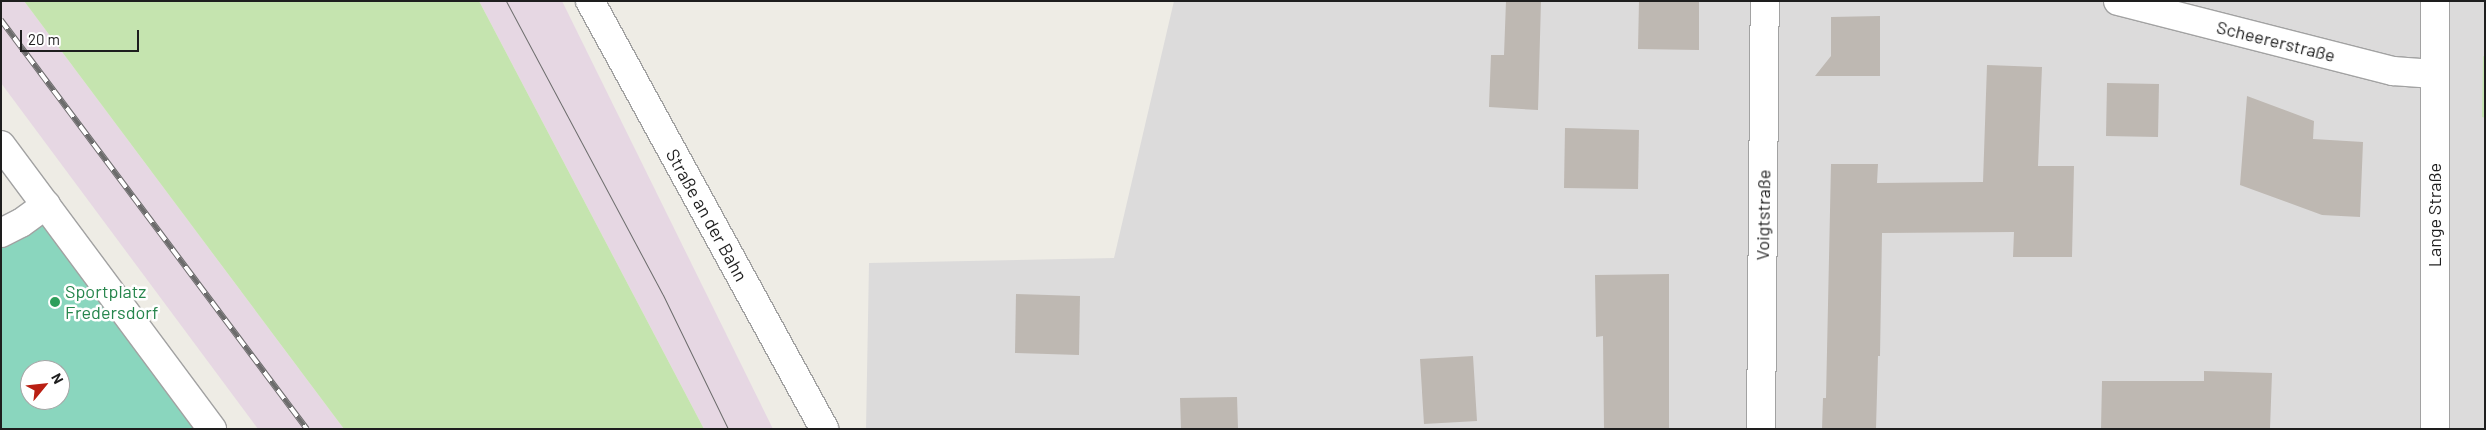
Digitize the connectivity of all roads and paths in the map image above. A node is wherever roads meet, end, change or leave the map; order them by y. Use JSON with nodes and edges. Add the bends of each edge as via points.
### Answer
{"nodes":[{"id":1,"x":590,"y":1,"type":"edge"},
{"id":2,"x":1765,"y":1,"type":"edge"},
{"id":3,"x":2118,"y":1,"type":"edge"},
{"id":4,"x":2435,"y":1,"type":"edge"},
{"id":5,"x":2434,"y":74,"type":"junction"},
{"id":6,"x":1,"y":145,"type":"edge"},
{"id":7,"x":46,"y":205,"type":"junction"},
{"id":8,"x":1,"y":232,"type":"edge"},
{"id":9,"x":212,"y":429,"type":"edge"},
{"id":10,"x":824,"y":429,"type":"edge"},
{"id":11,"x":1761,"y":429,"type":"edge"},
{"id":12,"x":2435,"y":429,"type":"edge"}],
"edges":[{"from":1,"to":10,"type":"street","name":"Straße an der Bahn"},
{"from":2,"to":11,"type":"street","name":"Voigtstraße"},
{"from":3,"to":5,"type":"street","name":"Scheererstraße","via":[[2393,71]]},
{"from":4,"to":5,"type":"street","name":"Lange Straße"},
{"from":5,"to":12,"type":"street","name":"Lange Straße"},
{"from":6,"to":7,"type":"street"},
{"from":7,"to":8,"type":"street","via":[[21,223]]},
{"from":7,"to":9,"type":"street"}]}
